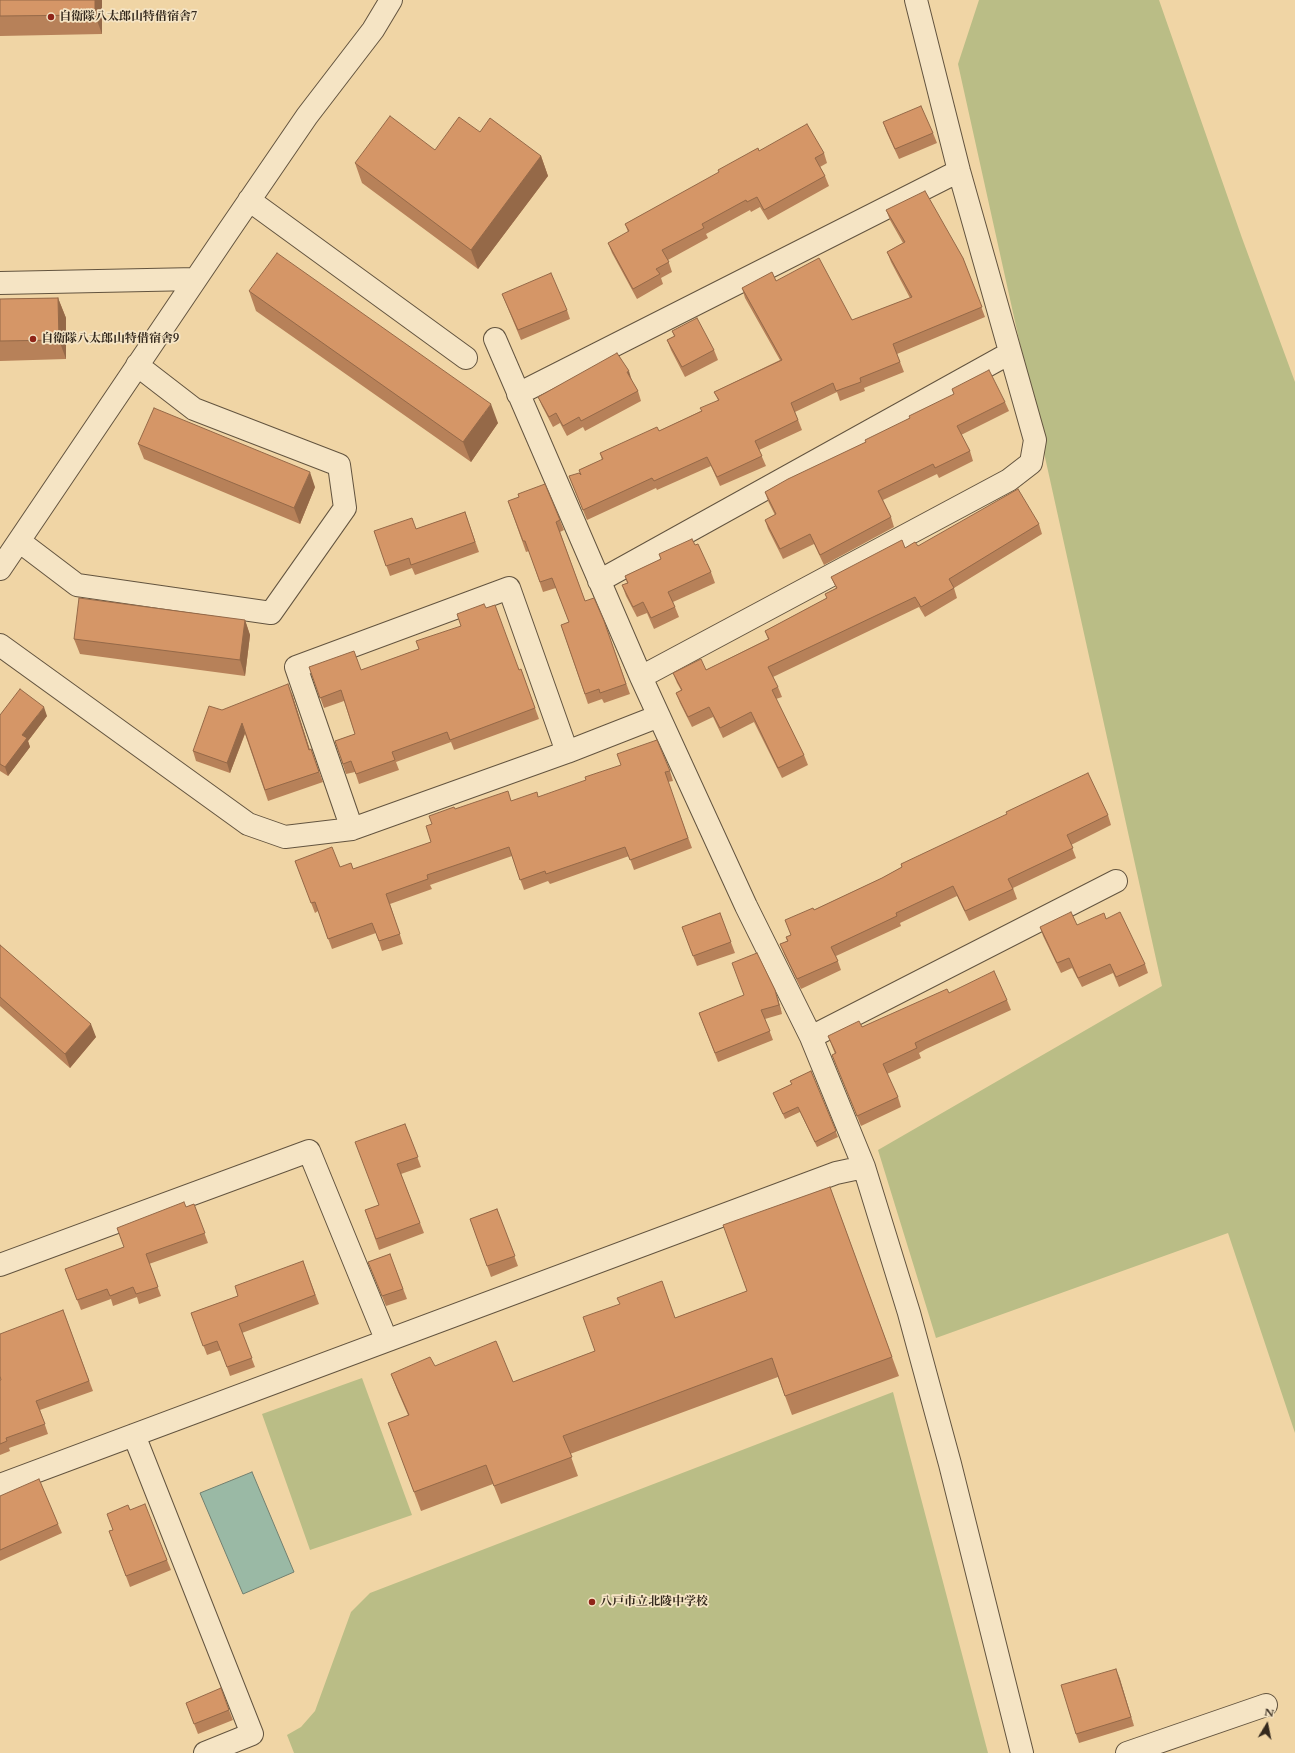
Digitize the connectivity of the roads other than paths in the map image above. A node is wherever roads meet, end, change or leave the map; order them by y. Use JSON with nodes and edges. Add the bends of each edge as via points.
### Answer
{"nodes":[{"id":1,"x":373,"y":0,"type":"edge"},
{"id":2,"x":391,"y":0,"type":"edge"},
{"id":3,"x":916,"y":0,"type":"edge"},
{"id":4,"x":373,"y":30,"type":"junction"},
{"id":5,"x":960,"y":171,"type":"junction"},
{"id":6,"x":249,"y":200,"type":"junction"},
{"id":7,"x":196,"y":279,"type":"junction"},
{"id":8,"x":0,"y":283,"type":"edge"},
{"id":9,"x":495,"y":339,"type":"dead end"},
{"id":10,"x":1010,"y":353,"type":"junction"},
{"id":11,"x":466,"y":358,"type":"dead end"},
{"id":12,"x":137,"y":366,"type":"junction"},
{"id":13,"x":518,"y":394,"type":"junction"},
{"id":14,"x":19,"y":541,"type":"junction"},
{"id":15,"x":0,"y":569,"type":"edge"},
{"id":16,"x":599,"y":581,"type":"junction"},
{"id":17,"x":0,"y":645,"type":"edge"},
{"id":18,"x":641,"y":677,"type":"junction"},
{"id":19,"x":659,"y":716,"type":"junction"},
{"id":20,"x":567,"y":752,"type":"junction"},
{"id":21,"x":352,"y":829,"type":"junction"},
{"id":22,"x":1116,"y":881,"type":"dead end"},
{"id":23,"x":811,"y":1037,"type":"junction"},
{"id":24,"x":864,"y":1168,"type":"junction"},
{"id":25,"x":0,"y":1264,"type":"edge"},
{"id":26,"x":386,"y":1339,"type":"junction"},
{"id":27,"x":134,"y":1435,"type":"junction"},
{"id":28,"x":0,"y":1485,"type":"edge"},
{"id":29,"x":1266,"y":1705,"type":"dead end"},
{"id":30,"x":204,"y":1753,"type":"edge"},
{"id":31,"x":1022,"y":1753,"type":"edge"},
{"id":32,"x":1128,"y":1753,"type":"edge"}],
"edges":[{"from":1,"to":4,"type":"street"},
{"from":2,"to":4,"type":"street"},
{"from":3,"to":5,"type":"street"},
{"from":4,"to":6,"type":"street","via":[[307,116]]},
{"from":5,"to":10,"type":"street"},
{"from":5,"to":13,"type":"street"},
{"from":6,"to":7,"type":"street"},
{"from":6,"to":11,"type":"street"},
{"from":7,"to":8,"type":"street"},
{"from":7,"to":12,"type":"street"},
{"from":9,"to":13,"type":"street"},
{"from":10,"to":16,"type":"street"},
{"from":10,"to":18,"type":"street","via":[[1035,440],[1031,463],[1009,480]]},
{"from":12,"to":14,"type":"street"},
{"from":12,"to":14,"type":"street","via":[[194,409],[339,465],[345,508],[271,613],[77,585]]},
{"from":13,"to":16,"type":"street"},
{"from":14,"to":15,"type":"street"},
{"from":16,"to":18,"type":"street"},
{"from":17,"to":21,"type":"street","via":[[248,824],[285,836]]},
{"from":18,"to":19,"type":"street"},
{"from":19,"to":20,"type":"street"},
{"from":19,"to":23,"type":"street","via":[[746,906]]},
{"from":20,"to":21,"type":"street"},
{"from":20,"to":21,"type":"street","via":[[509,588],[296,667]]},
{"from":22,"to":23,"type":"street"},
{"from":23,"to":24,"type":"street"},
{"from":24,"to":26,"type":"street","via":[[836,1173]]},
{"from":24,"to":31,"type":"street","via":[[909,1313],[948,1456]]},
{"from":25,"to":26,"type":"street","via":[[309,1151]]},
{"from":26,"to":27,"type":"street"},
{"from":27,"to":28,"type":"street"},
{"from":27,"to":30,"type":"street","via":[[252,1734]]},
{"from":29,"to":32,"type":"street"}]}
